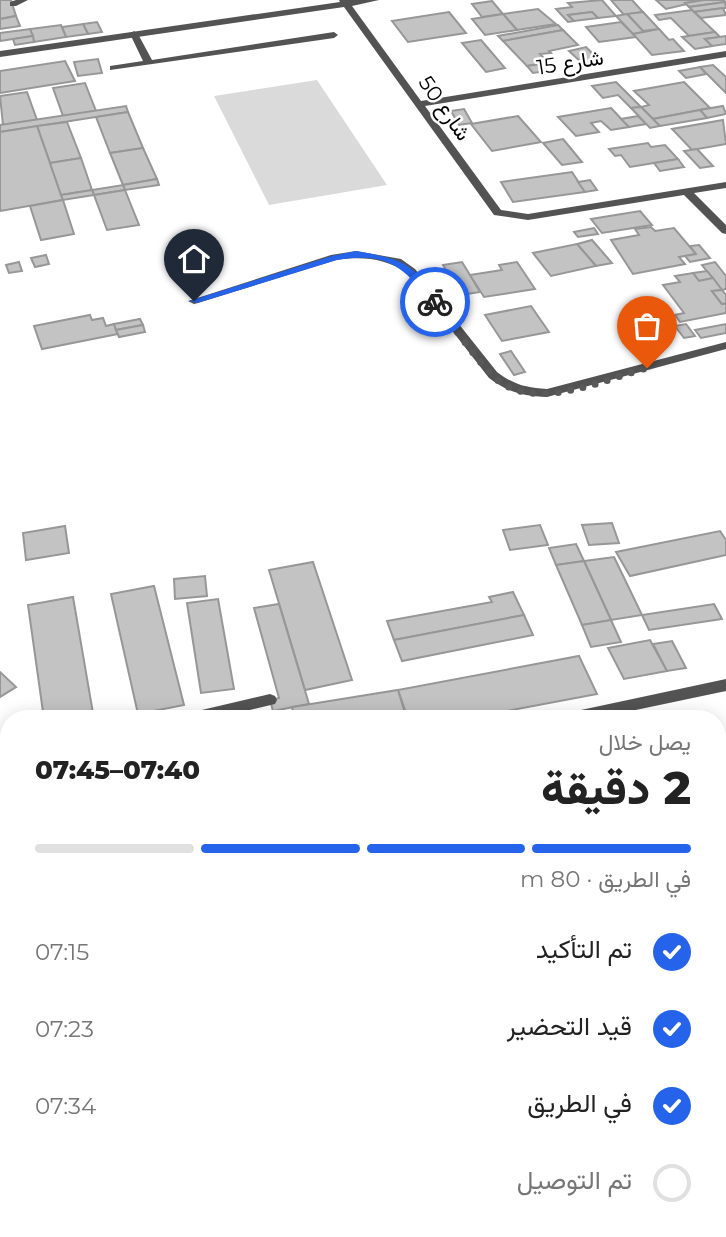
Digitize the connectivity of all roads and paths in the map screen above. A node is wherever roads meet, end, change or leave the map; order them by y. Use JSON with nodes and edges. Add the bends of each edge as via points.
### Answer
{"nodes":[{"id":1,"x":24,"y":0,"type":"edge"},
{"id":2,"x":375,"y":0,"type":"edge"},
{"id":3,"x":345,"y":2,"type":"edge"},
{"id":4,"x":13,"y":4,"type":"dead end"},
{"id":5,"x":134,"y":34,"type":"junction"},
{"id":6,"x":334,"y":35,"type":"dead end"},
{"id":7,"x":0,"y":54,"type":"edge"},
{"id":8,"x":726,"y":54,"type":"edge"},
{"id":9,"x":149,"y":63,"type":"junction"},
{"id":10,"x":113,"y":68,"type":"dead end"},
{"id":11,"x":419,"y":104,"type":"junction"},
{"id":12,"x":726,"y":185,"type":"edge"},
{"id":13,"x":687,"y":192,"type":"junction"},
{"id":14,"x":726,"y":231,"type":"edge"},
{"id":15,"x":194,"y":301,"type":"dead end"},
{"id":16,"x":726,"y":345,"type":"edge"},
{"id":17,"x":726,"y":685,"type":"edge"},
{"id":18,"x":270,"y":700,"type":"dead end"},
{"id":19,"x":227,"y":710,"type":"edge"},
{"id":20,"x":624,"y":710,"type":"edge"}],
"edges":[{"from":1,"to":4,"type":"street"},
{"from":2,"to":3,"type":"street"},
{"from":3,"to":5,"type":"street"},
{"from":3,"to":11,"type":"street","name":"شارع 50"},
{"from":5,"to":7,"type":"street"},
{"from":5,"to":9,"type":"street"},
{"from":6,"to":9,"type":"street"},
{"from":8,"to":11,"type":"street","name":"شارع 15"},
{"from":9,"to":10,"type":"street"},
{"from":11,"to":13,"type":"street","name":"شارع 50","via":[[492,209],[507,216],[528,217]]},
{"from":12,"to":13,"type":"street"},
{"from":13,"to":14,"type":"street"},
{"from":15,"to":16,"type":"street","via":[[335,257],[378,256],[397,261],[411,271],[493,375],[526,392],[567,390]]},
{"from":17,"to":20,"type":"street"},
{"from":18,"to":19,"type":"street"}]}
